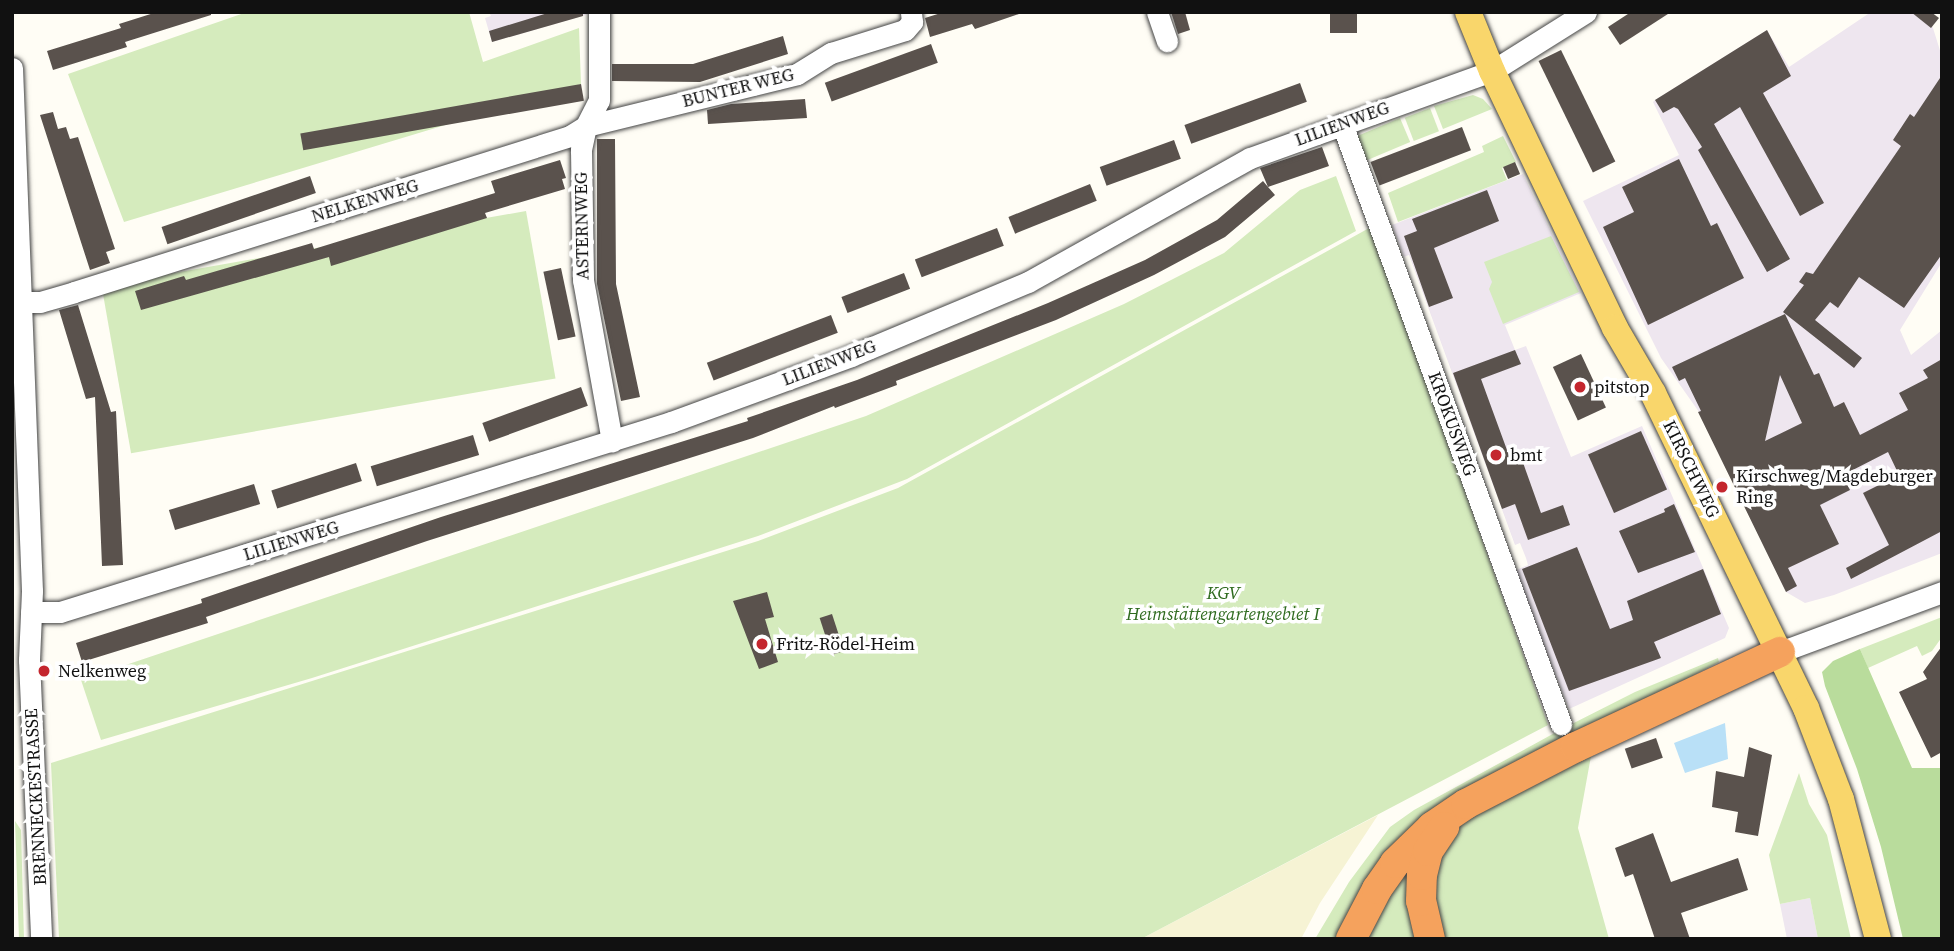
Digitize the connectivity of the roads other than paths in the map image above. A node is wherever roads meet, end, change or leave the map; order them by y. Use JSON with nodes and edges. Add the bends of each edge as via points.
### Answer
{"nodes":[{"id":1,"x":599,"y":12,"type":"edge"},
{"id":2,"x":911,"y":12,"type":"edge"},
{"id":3,"x":1157,"y":12,"type":"edge"},
{"id":4,"x":1468,"y":12,"type":"edge"},
{"id":5,"x":1586,"y":12,"type":"edge"},
{"id":6,"x":1167,"y":41,"type":"dead end"},
{"id":7,"x":12,"y":68,"type":"edge"},
{"id":8,"x":1492,"y":71,"type":"junction"},
{"id":9,"x":1342,"y":124,"type":"junction"},
{"id":10,"x":586,"y":126,"type":"junction"},
{"id":11,"x":20,"y":302,"type":"junction"},
{"id":12,"x":612,"y":440,"type":"junction"},
{"id":13,"x":1942,"y":592,"type":"edge"},
{"id":14,"x":31,"y":612,"type":"junction"},
{"id":15,"x":1780,"y":652,"type":"junction"},
{"id":16,"x":1562,"y":724,"type":"dead end"},
{"id":17,"x":1466,"y":804,"type":"junction"},
{"id":18,"x":41,"y":939,"type":"edge"},
{"id":19,"x":1351,"y":939,"type":"edge"},
{"id":20,"x":1430,"y":939,"type":"edge"},
{"id":21,"x":1878,"y":939,"type":"edge"}],
"edges":[{"from":1,"to":10,"type":"street","name":"ASTERNWEG","via":[[599,100]]},
{"from":2,"to":10,"type":"street","name":"BUNTER WEG","via":[[912,22],[905,30],[831,53],[797,74]]},
{"from":3,"to":6,"type":"street"},
{"from":4,"to":8,"type":"main road","name":"KIRSCHWEG"},
{"from":5,"to":8,"type":"street","name":"LILIENWEG"},
{"from":7,"to":11,"type":"street","name":"BRENNECKESTRASSE"},
{"from":8,"to":9,"type":"street","name":"LILIENWEG"},
{"from":8,"to":15,"type":"main road","name":"KIRSCHWEG","via":[[1615,328],[1659,405]]},
{"from":9,"to":12,"type":"street","name":"LILIENWEG","via":[[1250,158],[992,298],[732,401]]},
{"from":9,"to":16,"type":"street","name":"KROKUSWEG"},
{"from":10,"to":11,"type":"street","name":"NELKENWEG","via":[[570,136],[51,299]]},
{"from":10,"to":12,"type":"street","name":"ASTERNWEG","via":[[581,150],[583,280]]},
{"from":11,"to":14,"type":"street","name":"BRENNECKESTRASSE"},
{"from":12,"to":14,"type":"street","name":"LILIENWEG","via":[[60,612]]},
{"from":13,"to":15,"type":"street"},
{"from":14,"to":18,"type":"street","name":"BRENNECKESTRASSE"},
{"from":15,"to":17,"type":"highway"},
{"from":15,"to":21,"type":"main road","name":"KIRSCHWEG","via":[[1834,779]]},
{"from":17,"to":19,"type":"highway","via":[[1405,852],[1377,889]]},
{"from":17,"to":20,"type":"highway","via":[[1437,837],[1423,867],[1420,901]]}]}
